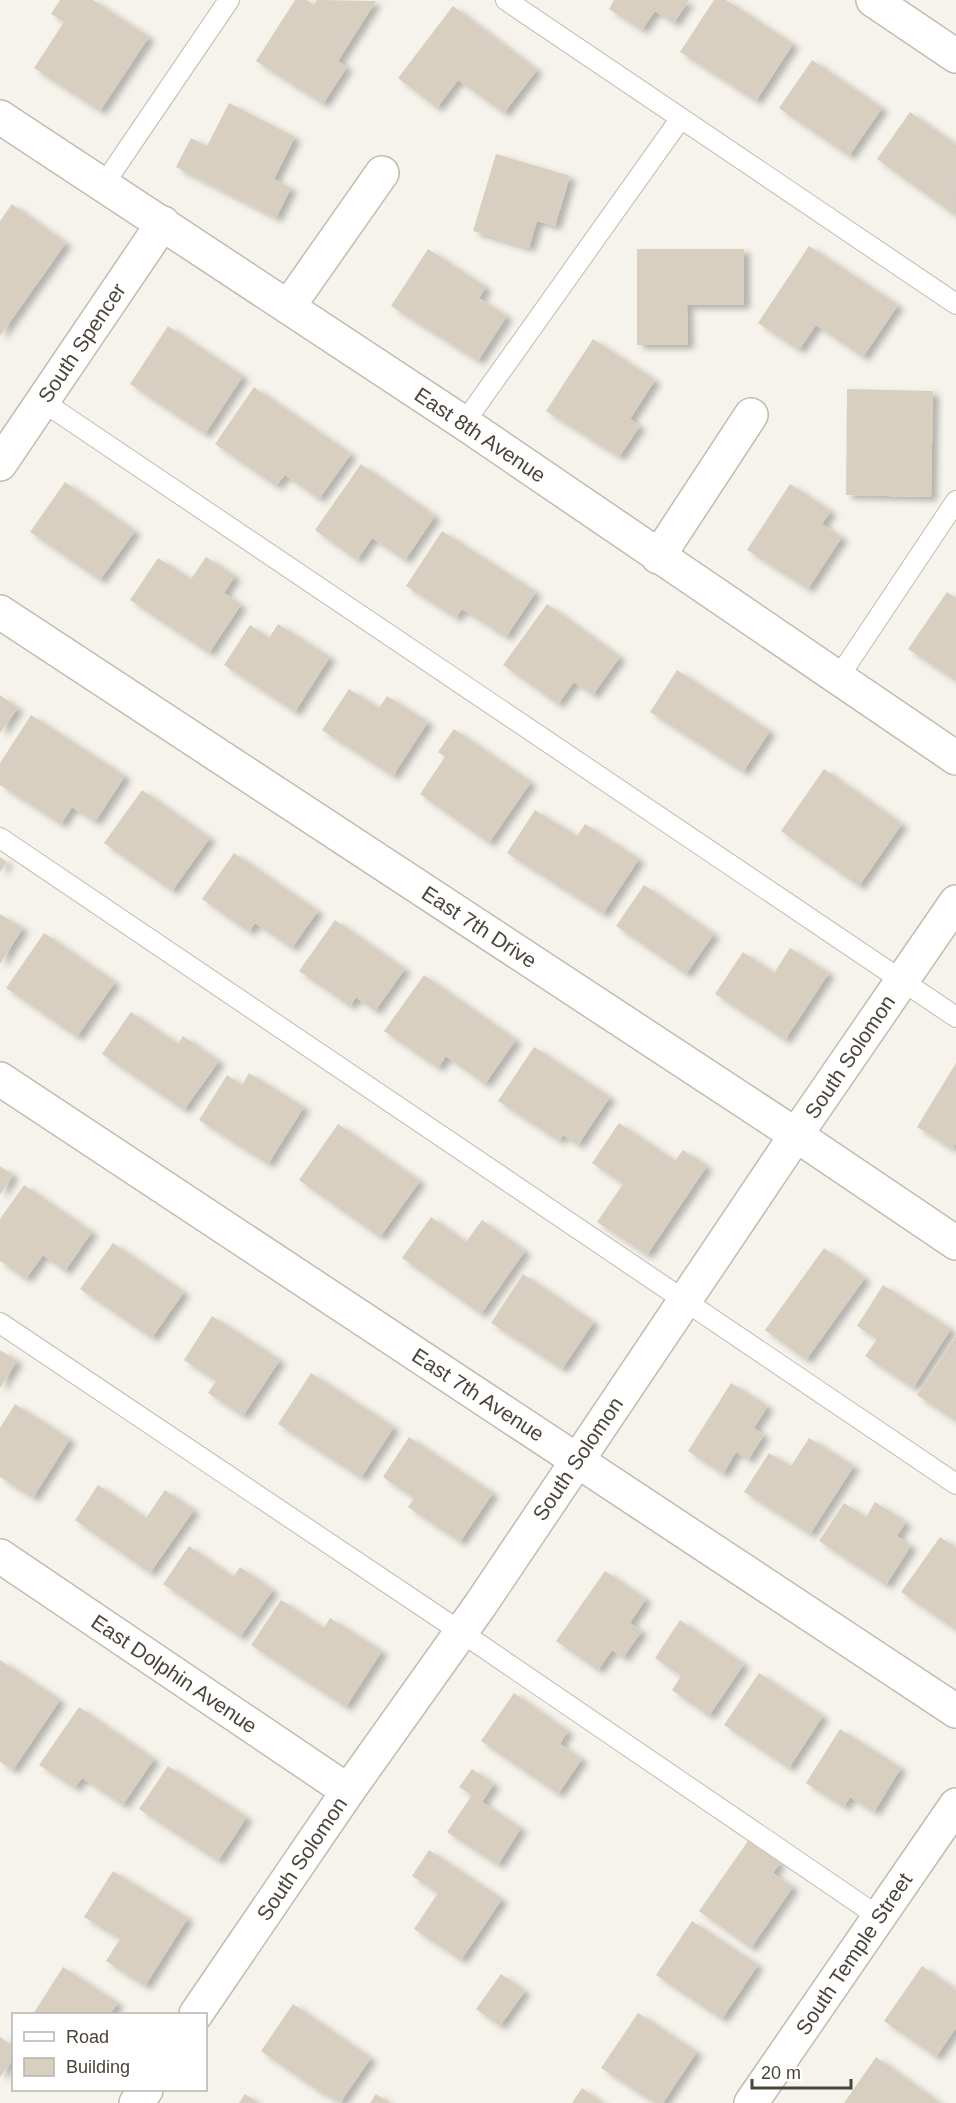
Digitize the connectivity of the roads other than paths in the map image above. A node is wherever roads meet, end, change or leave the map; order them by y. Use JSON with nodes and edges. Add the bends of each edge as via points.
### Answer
{"nodes":[{"id":1,"x":229,"y":0,"type":"edge"},
{"id":2,"x":506,"y":0,"type":"edge"},
{"id":3,"x":873,"y":0,"type":"edge"},
{"id":4,"x":956,"y":56,"type":"edge"},
{"id":5,"x":0,"y":117,"type":"edge"},
{"id":6,"x":681,"y":118,"type":"junction"},
{"id":7,"x":382,"y":173,"type":"dead end"},
{"id":8,"x":104,"y":184,"type":"junction"},
{"id":9,"x":163,"y":223,"type":"junction"},
{"id":10,"x":956,"y":304,"type":"edge"},
{"id":11,"x":288,"y":307,"type":"junction"},
{"id":12,"x":42,"y":401,"type":"junction"},
{"id":13,"x":752,"y":415,"type":"dead end"},
{"id":14,"x":464,"y":423,"type":"junction"},
{"id":15,"x":0,"y":464,"type":"edge"},
{"id":16,"x":956,"y":501,"type":"edge"},
{"id":17,"x":658,"y":556,"type":"junction"},
{"id":18,"x":0,"y":612,"type":"edge"},
{"id":19,"x":838,"y":678,"type":"junction"},
{"id":20,"x":956,"y":758,"type":"edge"},
{"id":21,"x":0,"y":838,"type":"edge"},
{"id":22,"x":956,"y":902,"type":"edge"},
{"id":23,"x":902,"y":981,"type":"junction"},
{"id":24,"x":956,"y":1017,"type":"edge"},
{"id":25,"x":0,"y":1079,"type":"edge"},
{"id":26,"x":796,"y":1135,"type":"junction"},
{"id":27,"x":956,"y":1243,"type":"edge"},
{"id":28,"x":685,"y":1300,"type":"junction"},
{"id":29,"x":0,"y":1323,"type":"edge"},
{"id":30,"x":577,"y":1461,"type":"junction"},
{"id":31,"x":956,"y":1484,"type":"edge"},
{"id":32,"x":0,"y":1556,"type":"edge"},
{"id":33,"x":461,"y":1632,"type":"junction"},
{"id":34,"x":956,"y":1712,"type":"edge"},
{"id":35,"x":348,"y":1791,"type":"junction"},
{"id":36,"x":956,"y":1805,"type":"edge"},
{"id":37,"x":879,"y":1917,"type":"junction"},
{"id":38,"x":197,"y":2013,"type":"edge"},
{"id":39,"x":145,"y":2091,"type":"edge"},
{"id":40,"x":136,"y":2103,"type":"edge"},
{"id":41,"x":752,"y":2103,"type":"edge"}],
"edges":[{"from":1,"to":8,"type":"lane"},
{"from":2,"to":6,"type":"lane"},
{"from":3,"to":4,"type":"street"},
{"from":5,"to":8,"type":"street","name":"East 8th Avenue"},
{"from":6,"to":10,"type":"lane"},
{"from":6,"to":14,"type":"lane"},
{"from":7,"to":11,"type":"street"},
{"from":8,"to":9,"type":"street","name":"East 8th Avenue"},
{"from":9,"to":11,"type":"street","name":"East 8th Avenue"},
{"from":9,"to":12,"type":"street","name":"South Spencer"},
{"from":11,"to":14,"type":"street","name":"East 8th Avenue"},
{"from":12,"to":15,"type":"street","name":"South Spencer"},
{"from":12,"to":23,"type":"lane"},
{"from":13,"to":17,"type":"street"},
{"from":14,"to":17,"type":"street","name":"East 8th Avenue"},
{"from":16,"to":19,"type":"lane"},
{"from":17,"to":19,"type":"street","name":"East 8th Avenue"},
{"from":18,"to":26,"type":"street","name":"East 7th Drive"},
{"from":19,"to":20,"type":"street","name":"East 8th Avenue"},
{"from":21,"to":28,"type":"lane"},
{"from":22,"to":23,"type":"street","name":"South Solomon"},
{"from":23,"to":24,"type":"lane"},
{"from":23,"to":26,"type":"street","name":"South Solomon"},
{"from":25,"to":30,"type":"street","name":"East 7th Avenue"},
{"from":26,"to":27,"type":"street","name":"East 7th Drive"},
{"from":26,"to":28,"type":"street","name":"South Solomon"},
{"from":28,"to":30,"type":"street","name":"South Solomon"},
{"from":28,"to":31,"type":"lane"},
{"from":29,"to":33,"type":"lane"},
{"from":30,"to":33,"type":"street","name":"South Solomon"},
{"from":30,"to":34,"type":"street","name":"East 7th Avenue"},
{"from":32,"to":35,"type":"street","name":"East Dolphin Avenue"},
{"from":33,"to":35,"type":"street","name":"South Solomon"},
{"from":33,"to":37,"type":"lane"},
{"from":35,"to":38,"type":"street","name":"South Solomon"},
{"from":36,"to":37,"type":"street","name":"South Temple Street"},
{"from":37,"to":41,"type":"street","name":"South Temple Street"},
{"from":39,"to":40,"type":"street"}]}
